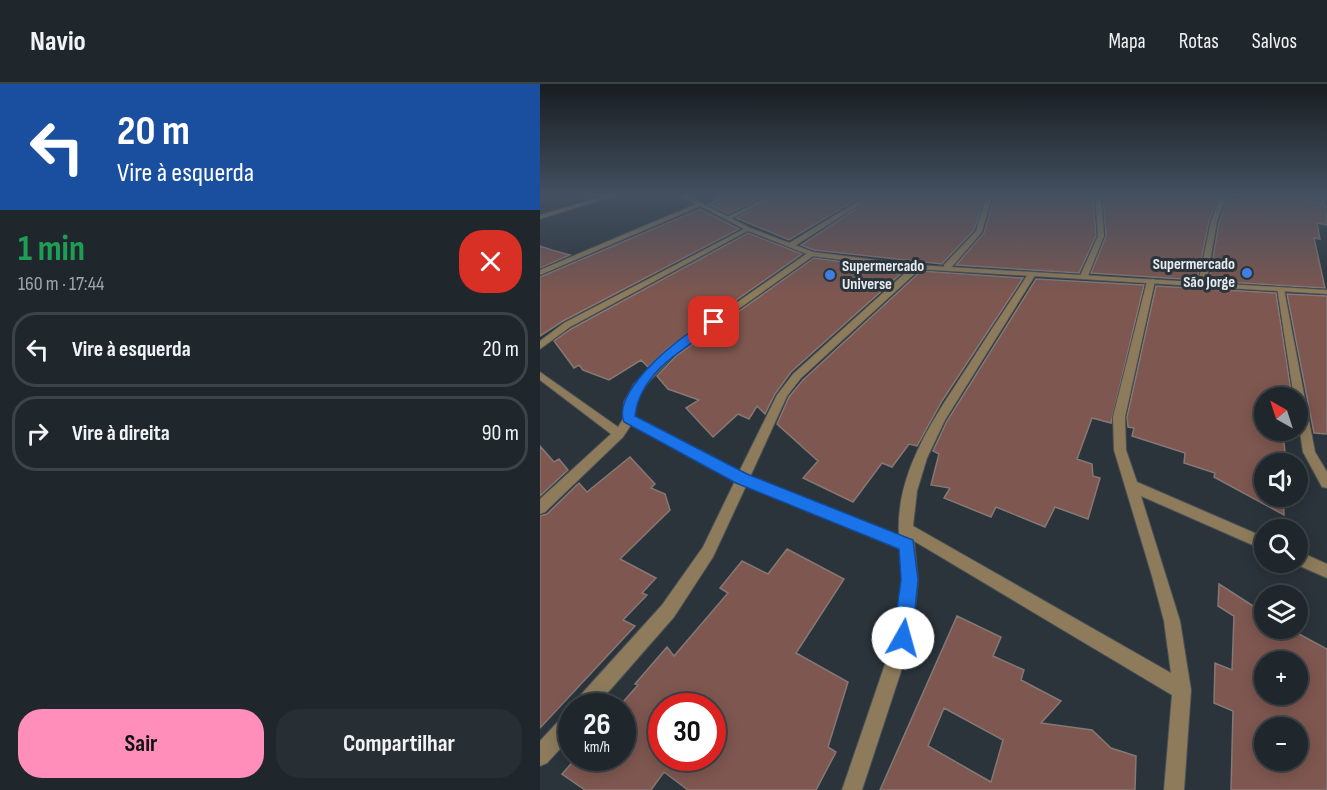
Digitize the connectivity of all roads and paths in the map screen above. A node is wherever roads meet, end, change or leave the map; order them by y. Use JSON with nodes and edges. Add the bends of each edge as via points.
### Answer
{"nodes":[{"id":1,"x":645,"y":228,"type":"edge"},
{"id":2,"x":818,"y":228,"type":"edge"},
{"id":3,"x":980,"y":228,"type":"edge"},
{"id":4,"x":1100,"y":228,"type":"edge"},
{"id":5,"x":1213,"y":228,"type":"edge"},
{"id":6,"x":748,"y":229,"type":"joint"},
{"id":7,"x":790,"y":245,"type":"junction"},
{"id":8,"x":812,"y":254,"type":"junction"},
{"id":9,"x":917,"y":267,"type":"junction"},
{"id":10,"x":948,"y":267,"type":"junction"},
{"id":11,"x":540,"y":273,"type":"edge"},
{"id":12,"x":1032,"y":274,"type":"junction"},
{"id":13,"x":1084,"y":276,"type":"junction"},
{"id":14,"x":1151,"y":281,"type":"junction"},
{"id":15,"x":1202,"y":284,"type":"junction"},
{"id":16,"x":1280,"y":289,"type":"junction"},
{"id":17,"x":1327,"y":292,"type":"edge"},
{"id":18,"x":540,"y":346,"type":"edge"},
{"id":19,"x":540,"y":375,"type":"edge"},
{"id":20,"x":628,"y":418,"type":"junction"},
{"id":21,"x":619,"y":434,"type":"junction"},
{"id":22,"x":742,"y":478,"type":"junction"},
{"id":23,"x":1327,"y":483,"type":"edge"},
{"id":24,"x":1132,"y":486,"type":"junction"},
{"id":25,"x":540,"y":508,"type":"edge"},
{"id":26,"x":906,"y":537,"type":"junction"},
{"id":27,"x":1254,"y":540,"type":"edge"},
{"id":28,"x":1308,"y":562,"type":"edge"},
{"id":29,"x":1327,"y":571,"type":"edge"},
{"id":30,"x":1182,"y":690,"type":"junction"},
{"id":31,"x":595,"y":693,"type":"edge"},
{"id":32,"x":558,"y":736,"type":"edge"},
{"id":33,"x":540,"y":756,"type":"edge"},
{"id":34,"x":852,"y":790,"type":"edge"},
{"id":35,"x":1174,"y":790,"type":"edge"}],
"edges":[{"from":1,"to":11,"type":"street"},
{"from":2,"to":7,"type":"street"},
{"from":3,"to":10,"type":"street"},
{"from":4,"to":13,"type":"street","via":[[1101,236]]},
{"from":5,"to":15,"type":"street"},
{"from":6,"to":7,"type":"street"},
{"from":6,"to":18,"type":"street","via":[[567,325]]},
{"from":7,"to":8,"type":"street"},
{"from":8,"to":9,"type":"street"},
{"from":8,"to":20,"type":"street","via":[[654,367],[638,386]]},
{"from":9,"to":10,"type":"street"},
{"from":9,"to":22,"type":"street","via":[[797,376],[783,395]]},
{"from":10,"to":12,"type":"street"},
{"from":12,"to":13,"type":"street"},
{"from":12,"to":26,"type":"street","via":[[939,420],[910,491]]},
{"from":13,"to":14,"type":"street"},
{"from":14,"to":15,"type":"street"},
{"from":14,"to":24,"type":"street","via":[[1119,417],[1120,450]]},
{"from":15,"to":16,"type":"street"},
{"from":16,"to":17,"type":"street"},
{"from":16,"to":23,"type":"street","via":[[1309,452]]},
{"from":19,"to":21,"type":"street"},
{"from":20,"to":21,"type":"street"},
{"from":20,"to":22,"type":"street"},
{"from":21,"to":25,"type":"street"},
{"from":22,"to":26,"type":"street"},
{"from":22,"to":31,"type":"street","via":[[708,552],[668,611]]},
{"from":24,"to":27,"type":"street"},
{"from":24,"to":30,"type":"street","via":[[1169,609]]},
{"from":26,"to":30,"type":"street"},
{"from":26,"to":34,"type":"street","via":[[910,580],[903,638]]},
{"from":28,"to":29,"type":"street"},
{"from":30,"to":35,"type":"street"},
{"from":32,"to":33,"type":"street"}]}
